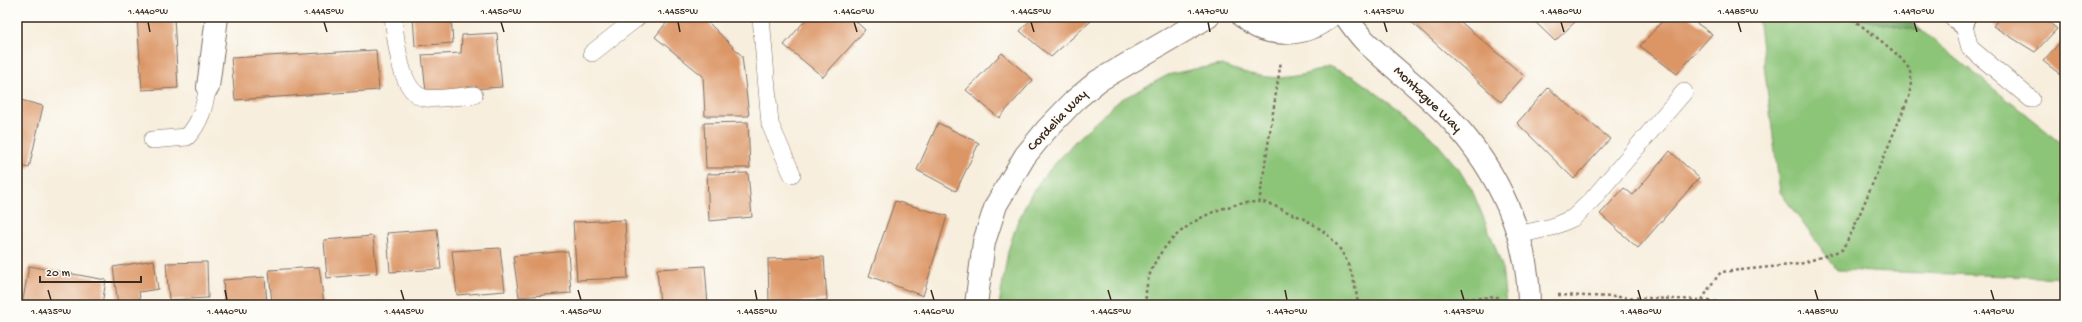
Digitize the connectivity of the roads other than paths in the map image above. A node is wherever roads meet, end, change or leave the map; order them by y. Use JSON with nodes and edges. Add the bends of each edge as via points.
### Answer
{"nodes":[{"id":1,"x":217,"y":17,"type":"edge"},
{"id":2,"x":393,"y":17,"type":"edge"},
{"id":3,"x":638,"y":17,"type":"edge"},
{"id":4,"x":761,"y":17,"type":"edge"},
{"id":5,"x":1208,"y":17,"type":"edge"},
{"id":6,"x":1243,"y":17,"type":"edge"},
{"id":7,"x":1329,"y":17,"type":"edge"},
{"id":8,"x":1346,"y":17,"type":"edge"},
{"id":9,"x":1960,"y":20,"type":"edge"},
{"id":10,"x":592,"y":53,"type":"dead end"},
{"id":11,"x":208,"y":87,"type":"joint"},
{"id":12,"x":1684,"y":92,"type":"dead end"},
{"id":13,"x":474,"y":95,"type":"dead end"},
{"id":14,"x":2031,"y":99,"type":"dead end"},
{"id":15,"x":152,"y":140,"type":"dead end"},
{"id":16,"x":792,"y":174,"type":"dead end"},
{"id":17,"x":1518,"y":235,"type":"junction"},
{"id":18,"x":976,"y":305,"type":"edge"},
{"id":19,"x":1529,"y":305,"type":"edge"}],
"edges":[{"from":1,"to":11,"type":"street"},
{"from":2,"to":13,"type":"lane","via":[[400,62],[406,81],[414,93],[425,98]]},
{"from":3,"to":10,"type":"lane"},
{"from":4,"to":16,"type":"lane","via":[[770,124]]},
{"from":5,"to":18,"type":"street","name":"Cordelia Way","via":[[1098,81],[1052,124],[1025,156],[996,205],[984,242]]},
{"from":6,"to":7,"type":"street","via":[[1264,30],[1285,33],[1306,30]]},
{"from":8,"to":17,"type":"street","name":"Montague Way","via":[[1364,40],[1452,121],[1490,171],[1511,212]]},
{"from":9,"to":14,"type":"lane","via":[[1970,48]]},
{"from":11,"to":15,"type":"lane","via":[[203,112],[196,127],[187,137]]},
{"from":12,"to":17,"type":"lane","via":[[1591,201],[1573,218],[1552,227]]},
{"from":17,"to":19,"type":"street","name":"Montague Way","via":[[1527,268]]}]}
